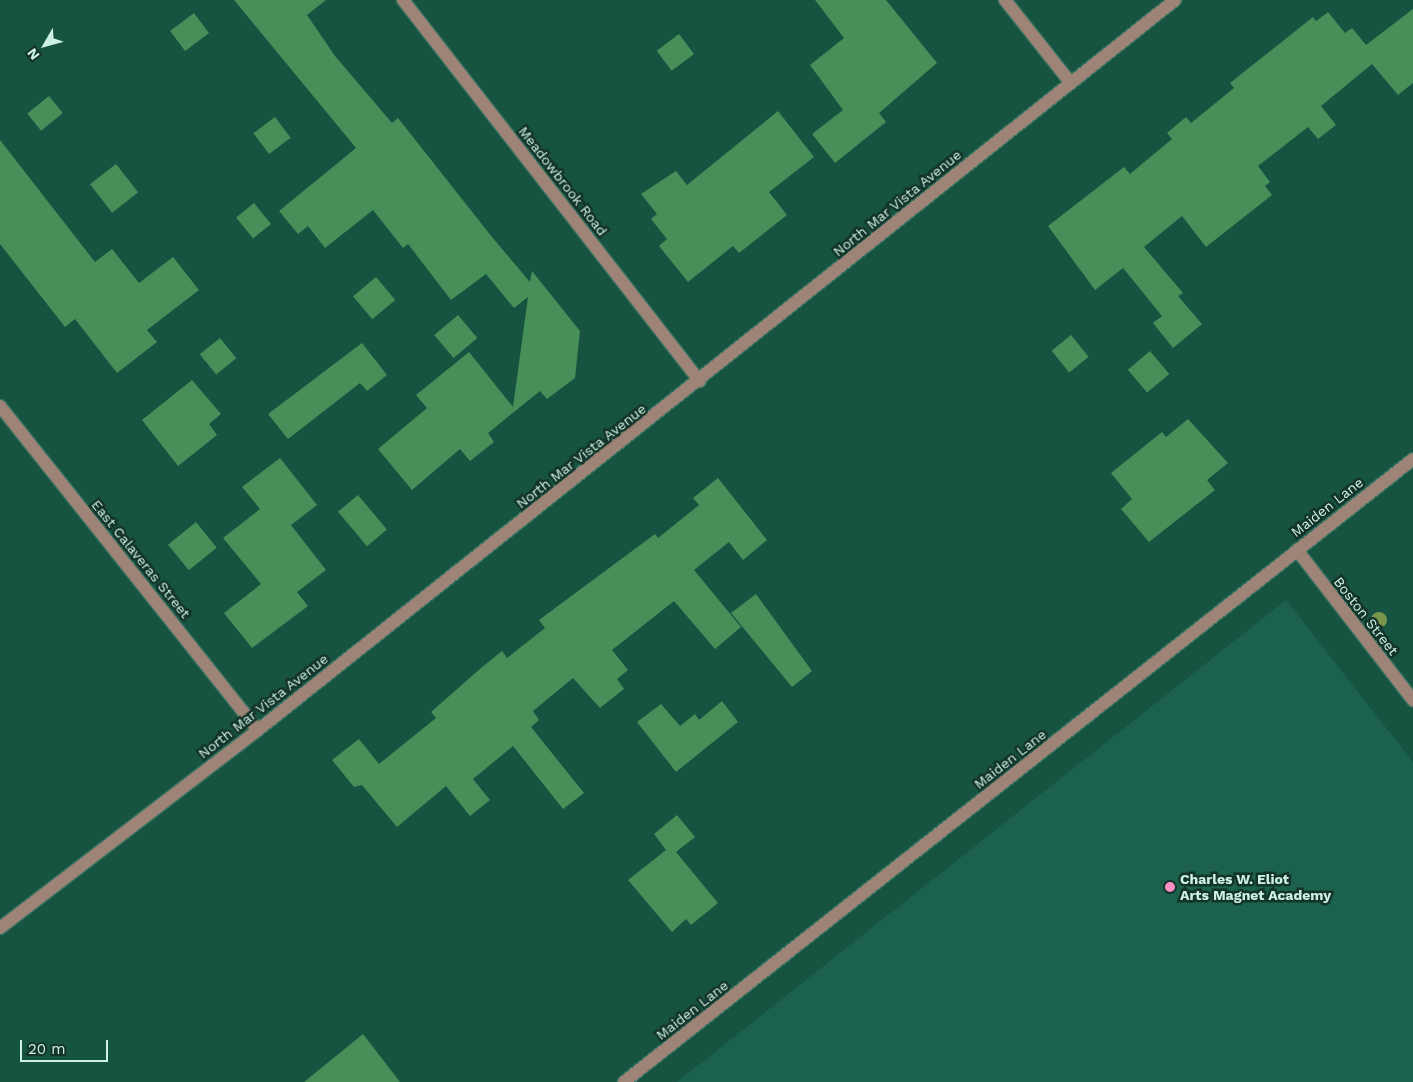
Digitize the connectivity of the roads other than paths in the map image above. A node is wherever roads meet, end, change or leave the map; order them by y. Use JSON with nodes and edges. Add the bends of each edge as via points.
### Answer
{"nodes":[{"id":1,"x":403,"y":0,"type":"edge"},
{"id":2,"x":1006,"y":0,"type":"edge"},
{"id":3,"x":1175,"y":0,"type":"edge"},
{"id":4,"x":1070,"y":82,"type":"junction"},
{"id":5,"x":700,"y":381,"type":"junction"},
{"id":6,"x":0,"y":406,"type":"edge"},
{"id":7,"x":1413,"y":459,"type":"edge"},
{"id":8,"x":1297,"y":550,"type":"junction"},
{"id":9,"x":1413,"y":700,"type":"edge"},
{"id":10,"x":258,"y":730,"type":"junction"},
{"id":11,"x":0,"y":928,"type":"edge"},
{"id":12,"x":624,"y":1082,"type":"edge"}],
"edges":[{"from":1,"to":5,"type":"street","name":"Meadowbrook Road"},
{"from":2,"to":4,"type":"street"},
{"from":3,"to":4,"type":"street","name":"North Mar Vista Avenue"},
{"from":4,"to":5,"type":"street","name":"North Mar Vista Avenue"},
{"from":5,"to":10,"type":"street","name":"North Mar Vista Avenue"},
{"from":6,"to":10,"type":"street","name":"East Calaveras Street"},
{"from":7,"to":8,"type":"street","name":"Maiden Lane"},
{"from":8,"to":9,"type":"street","name":"Boston Street"},
{"from":8,"to":12,"type":"street","name":"Maiden Lane"},
{"from":10,"to":11,"type":"street","name":"North Mar Vista Avenue"}]}
